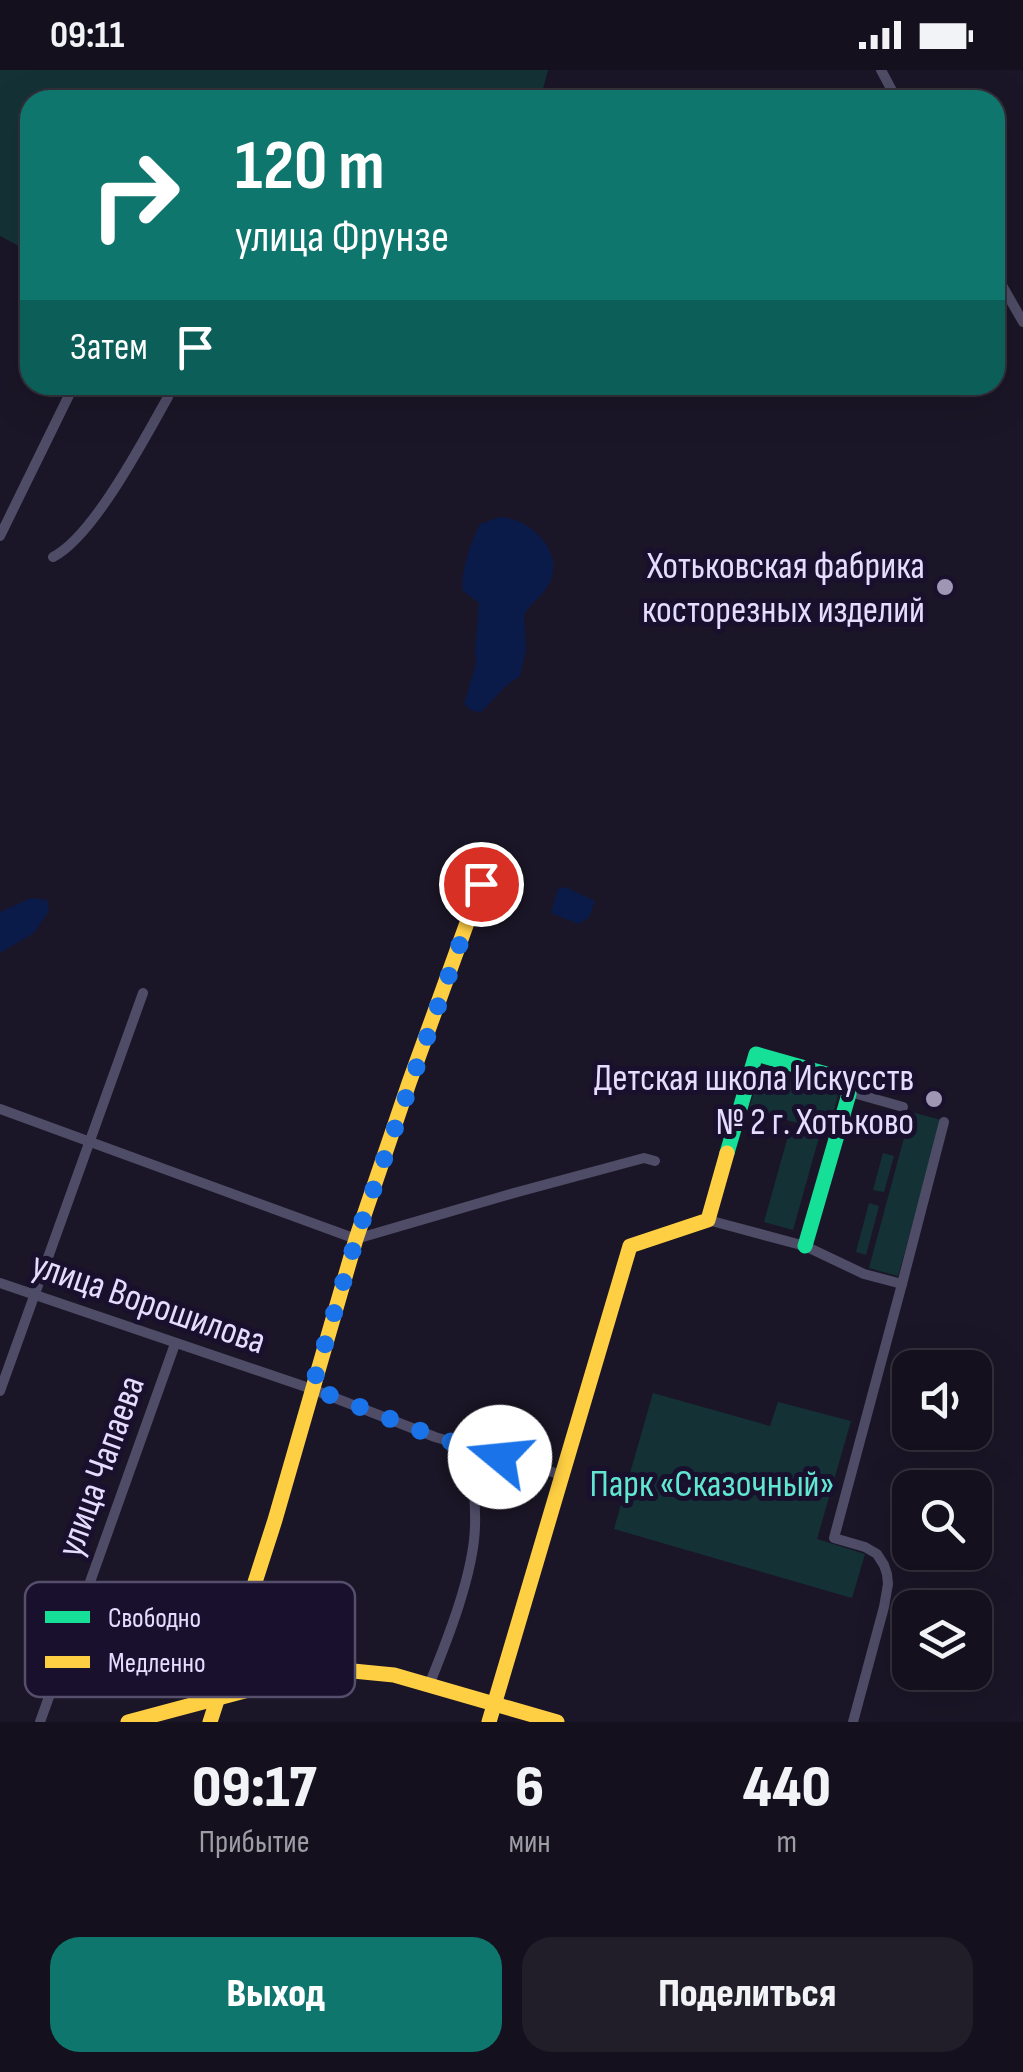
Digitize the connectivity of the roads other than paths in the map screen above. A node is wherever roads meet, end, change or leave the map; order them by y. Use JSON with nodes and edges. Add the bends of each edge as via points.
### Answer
{"nodes":[{"id":1,"x":1005,"y":290,"type":"edge"},
{"id":2,"x":1023,"y":322,"type":"edge"},
{"id":3,"x":69,"y":395,"type":"edge"},
{"id":4,"x":168,"y":398,"type":"dead end"},
{"id":5,"x":0,"y":536,"type":"edge"},
{"id":6,"x":53,"y":557,"type":"dead end"},
{"id":7,"x":493,"y":851,"type":"dead end"},
{"id":8,"x":144,"y":993,"type":"dead end"},
{"id":9,"x":848,"y":1094,"type":"junction"},
{"id":10,"x":902,"y":1106,"type":"dead end"},
{"id":11,"x":0,"y":1109,"type":"edge"},
{"id":12,"x":944,"y":1122,"type":"dead end"},
{"id":13,"x":89,"y":1142,"type":"junction"},
{"id":14,"x":655,"y":1161,"type":"dead end"},
{"id":15,"x":708,"y":1220,"type":"junction"},
{"id":16,"x":356,"y":1239,"type":"junction"},
{"id":17,"x":805,"y":1246,"type":"junction"},
{"id":18,"x":0,"y":1283,"type":"edge"},
{"id":19,"x":902,"y":1284,"type":"junction"},
{"id":20,"x":34,"y":1295,"type":"junction"},
{"id":21,"x":175,"y":1344,"type":"junction"},
{"id":22,"x":312,"y":1388,"type":"junction"},
{"id":23,"x":0,"y":1392,"type":"edge"},
{"id":24,"x":470,"y":1448,"type":"junction"},
{"id":25,"x":562,"y":1475,"type":"junction"},
{"id":26,"x":90,"y":1582,"type":"edge"},
{"id":27,"x":256,"y":1582,"type":"edge"},
{"id":28,"x":355,"y":1671,"type":"edge"},
{"id":29,"x":429,"y":1685,"type":"junction"},
{"id":30,"x":49,"y":1697,"type":"edge"},
{"id":31,"x":220,"y":1697,"type":"joint"},
{"id":32,"x":494,"y":1704,"type":"junction"},
{"id":33,"x":40,"y":1722,"type":"edge"},
{"id":34,"x":128,"y":1722,"type":"edge"},
{"id":35,"x":210,"y":1722,"type":"edge"},
{"id":36,"x":489,"y":1722,"type":"edge"},
{"id":37,"x":557,"y":1722,"type":"edge"},
{"id":38,"x":853,"y":1722,"type":"edge"}],
"edges":[{"from":1,"to":2,"type":"street"},
{"from":3,"to":5,"type":"street"},
{"from":4,"to":6,"type":"street","via":[[77,541]]},
{"from":7,"to":16,"type":"street"},
{"from":8,"to":13,"type":"street"},
{"from":9,"to":10,"type":"street"},
{"from":9,"to":15,"type":"street","via":[[837,1077],[756,1054]]},
{"from":9,"to":17,"type":"street"},
{"from":11,"to":13,"type":"street"},
{"from":12,"to":19,"type":"street"},
{"from":13,"to":16,"type":"street"},
{"from":13,"to":20,"type":"street"},
{"from":14,"to":16,"type":"street","via":[[644,1158]]},
{"from":15,"to":17,"type":"street"},
{"from":15,"to":25,"type":"street","via":[[630,1246]]},
{"from":16,"to":22,"type":"street"},
{"from":17,"to":19,"type":"street"},
{"from":18,"to":20,"type":"street","name":"улица Ворошилова"},
{"from":19,"to":38,"type":"street","via":[[834,1538],[877,1554],[888,1584]]},
{"from":20,"to":21,"type":"street","name":"улица Ворошилова"},
{"from":20,"to":23,"type":"street"},
{"from":21,"to":22,"type":"street","name":"улица Ворошилова"},
{"from":21,"to":26,"type":"street","name":"улица Чапаева"},
{"from":22,"to":24,"type":"street","name":"улица Ворошилова"},
{"from":22,"to":27,"type":"street"},
{"from":24,"to":25,"type":"street","name":"улица Ворошилова"},
{"from":24,"to":29,"type":"street","via":[[476,1527],[470,1562]]},
{"from":25,"to":32,"type":"street"},
{"from":28,"to":29,"type":"street"},
{"from":29,"to":32,"type":"street"},
{"from":30,"to":33,"type":"street","name":"улица Чапаева"},
{"from":31,"to":34,"type":"street"},
{"from":31,"to":35,"type":"street"},
{"from":32,"to":36,"type":"street"},
{"from":32,"to":37,"type":"street"}]}
